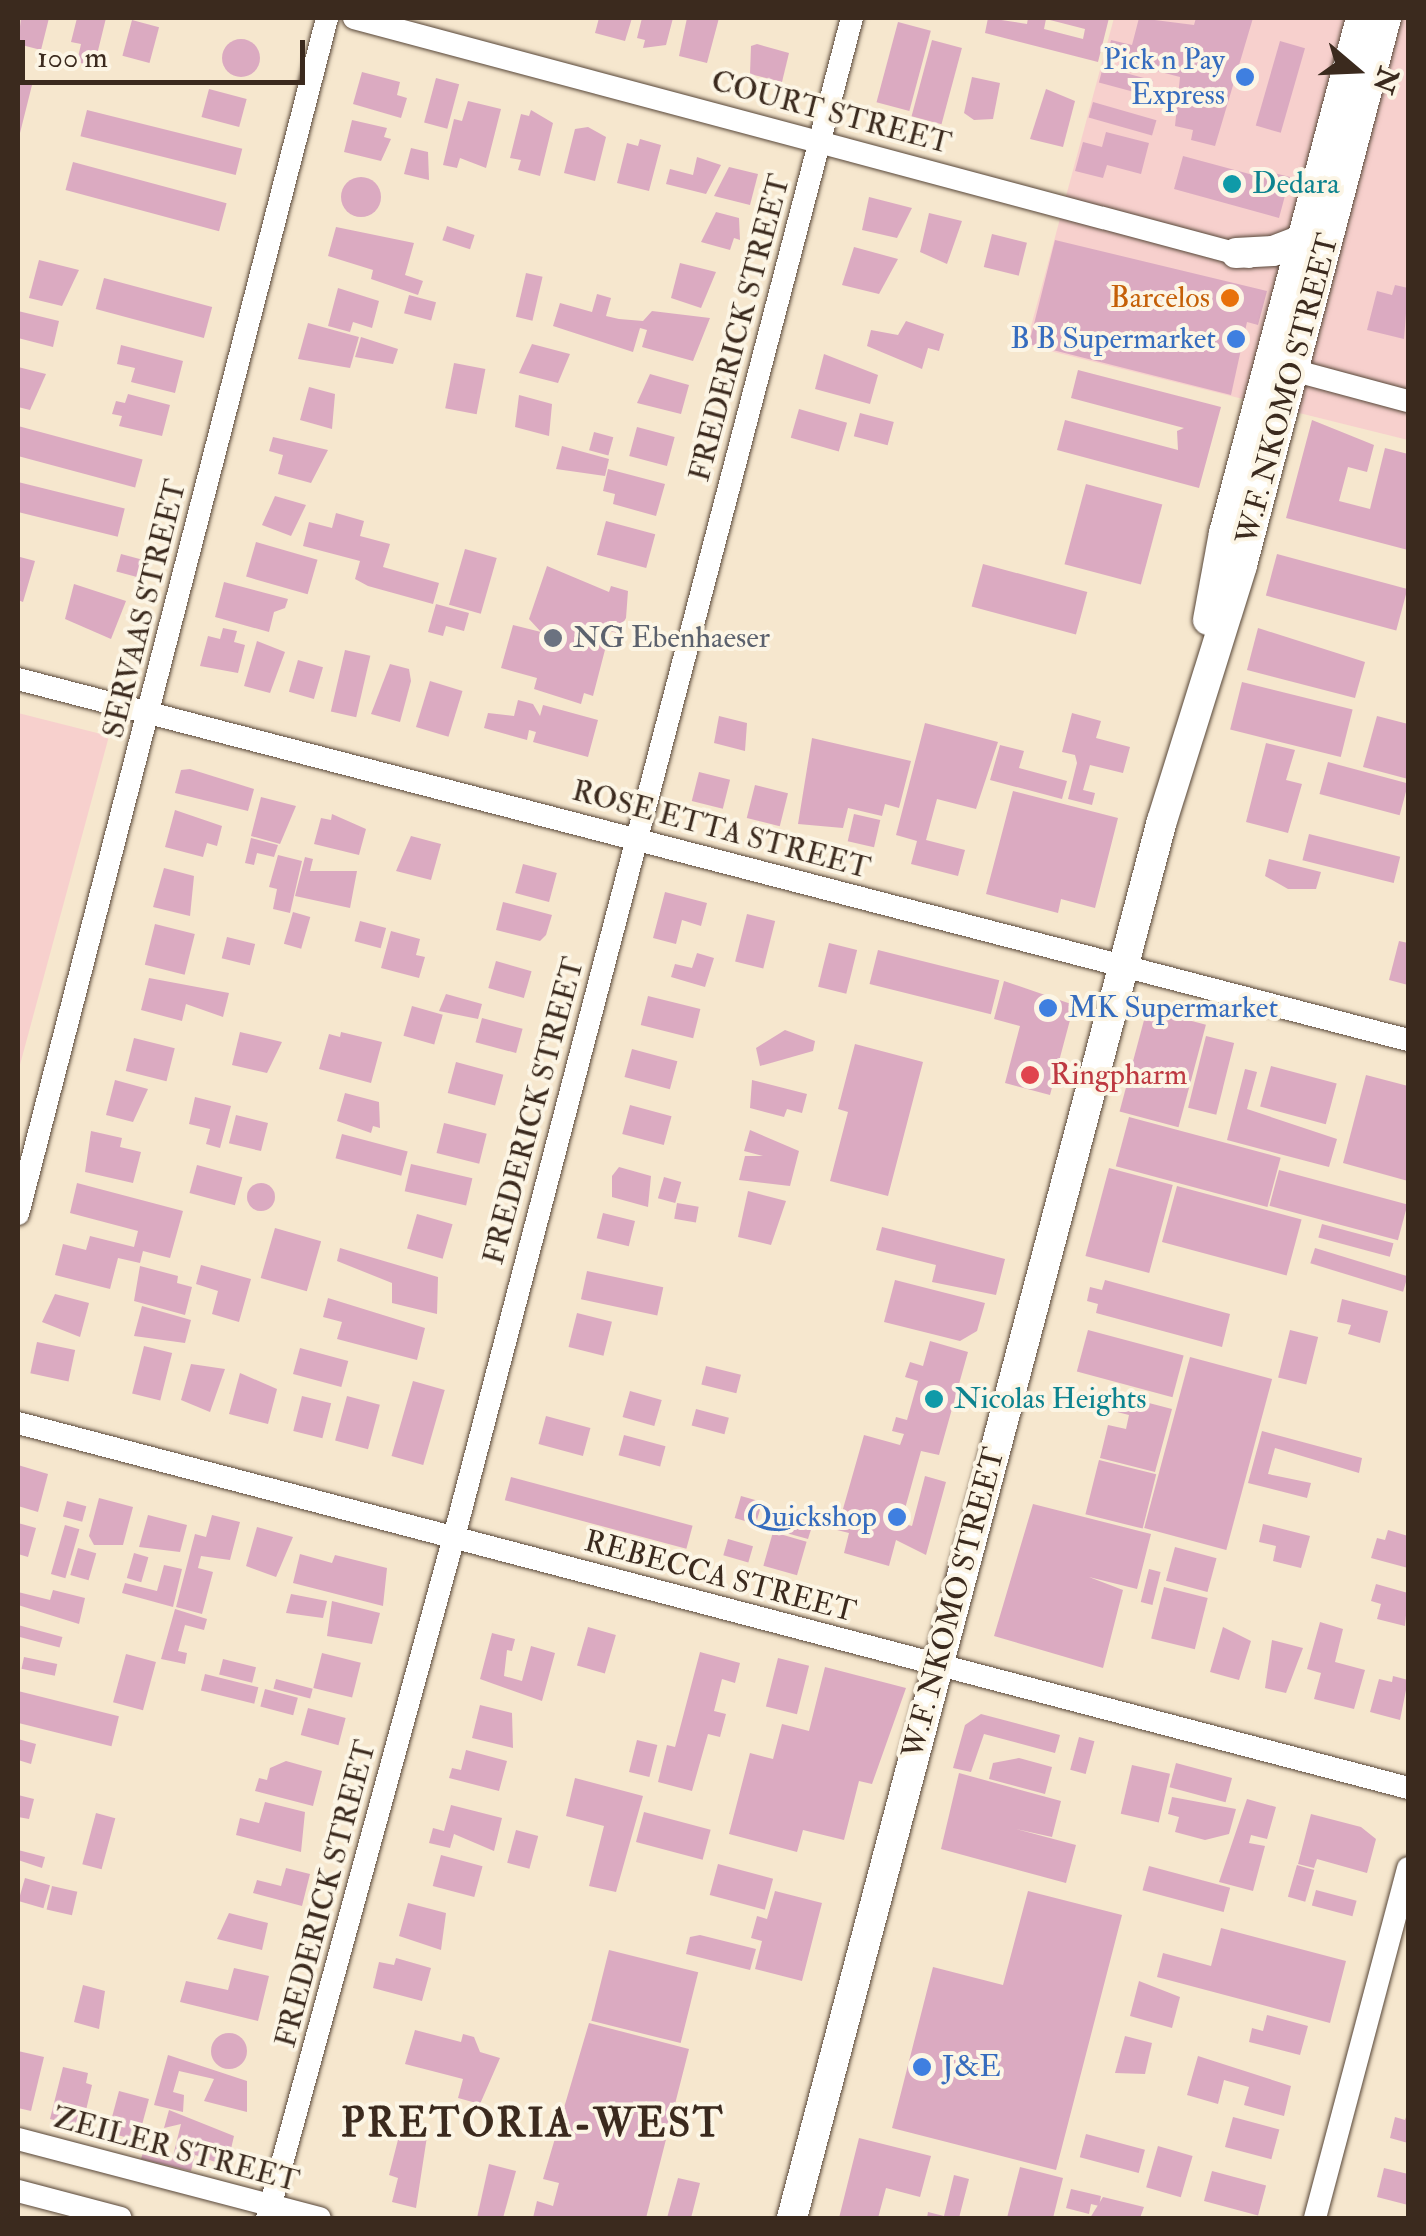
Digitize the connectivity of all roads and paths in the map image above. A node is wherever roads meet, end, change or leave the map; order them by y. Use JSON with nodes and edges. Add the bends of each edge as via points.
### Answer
{"nodes":[{"id":1,"x":327,"y":18,"type":"edge"},
{"id":2,"x":354,"y":18,"type":"edge"},
{"id":3,"x":852,"y":18,"type":"edge"},
{"id":4,"x":1361,"y":18,"type":"edge"},
{"id":5,"x":1386,"y":18,"type":"edge"},
{"id":6,"x":820,"y":140,"type":"junction"},
{"id":7,"x":1236,"y":253,"type":"joint"},
{"id":8,"x":1297,"y":254,"type":"junction"},
{"id":9,"x":1281,"y":366,"type":"junction"},
{"id":10,"x":1408,"y":400,"type":"edge"},
{"id":11,"x":18,"y":679,"type":"edge"},
{"id":12,"x":150,"y":714,"type":"junction"},
{"id":13,"x":636,"y":839,"type":"junction"},
{"id":14,"x":1123,"y":966,"type":"junction"},
{"id":15,"x":1408,"y":1040,"type":"edge"},
{"id":16,"x":18,"y":1214,"type":"edge"},
{"id":17,"x":18,"y":1423,"type":"edge"},
{"id":18,"x":454,"y":1537,"type":"junction"},
{"id":19,"x":936,"y":1667,"type":"junction"},
{"id":20,"x":1408,"y":1788,"type":"edge"},
{"id":21,"x":1408,"y":1868,"type":"edge"},
{"id":22,"x":18,"y":2140,"type":"edge"},
{"id":23,"x":18,"y":2191,"type":"edge"},
{"id":24,"x":269,"y":2212,"type":"edge"},
{"id":25,"x":122,"y":2218,"type":"edge"},
{"id":26,"x":320,"y":2218,"type":"edge"},
{"id":27,"x":792,"y":2218,"type":"edge"},
{"id":28,"x":1315,"y":2218,"type":"edge"}],
"edges":[{"from":1,"to":12,"type":"street","name":"SERVAAS STREET"},
{"from":2,"to":6,"type":"street","name":"COURT STREET"},
{"from":3,"to":6,"type":"street","name":"FREDERICK STREET"},
{"from":4,"to":8,"type":"main road","name":"W.F. NKOMO STREET"},
{"from":5,"to":9,"type":"main road","name":"W.F. NKOMO STREET"},
{"from":6,"to":7,"type":"street","name":"COURT STREET"},
{"from":6,"to":13,"type":"street","name":"FREDERICK STREET"},
{"from":7,"to":8,"type":"main road"},
{"from":8,"to":9,"type":"main road","name":"W.F. NKOMO STREET"},
{"from":9,"to":10,"type":"street"},
{"from":9,"to":14,"type":"main road","name":"W.F. NKOMO STREET","via":[[1224,533],[1196,698]]},
{"from":11,"to":12,"type":"street","name":"ROSE ETTA STREET"},
{"from":12,"to":13,"type":"street","name":"ROSE ETTA STREET"},
{"from":12,"to":16,"type":"street","name":"SERVAAS STREET"},
{"from":13,"to":14,"type":"street","name":"ROSE ETTA STREET"},
{"from":13,"to":18,"type":"street","name":"FREDERICK STREET"},
{"from":14,"to":15,"type":"street","name":"ROSE ETTA STREET"},
{"from":14,"to":19,"type":"main road","name":"W.F. NKOMO STREET"},
{"from":17,"to":18,"type":"street","name":"REBECCA STREET"},
{"from":18,"to":19,"type":"street","name":"REBECCA STREET"},
{"from":18,"to":24,"type":"street","name":"FREDERICK STREET"},
{"from":19,"to":20,"type":"street","name":"REBECCA STREET"},
{"from":19,"to":27,"type":"main road","name":"W.F. NKOMO STREET"},
{"from":21,"to":28,"type":"street"},
{"from":22,"to":24,"type":"street","name":"ZEILER STREET"},
{"from":23,"to":25,"type":"street"},
{"from":24,"to":26,"type":"street","name":"ZEILER STREET"}]}
